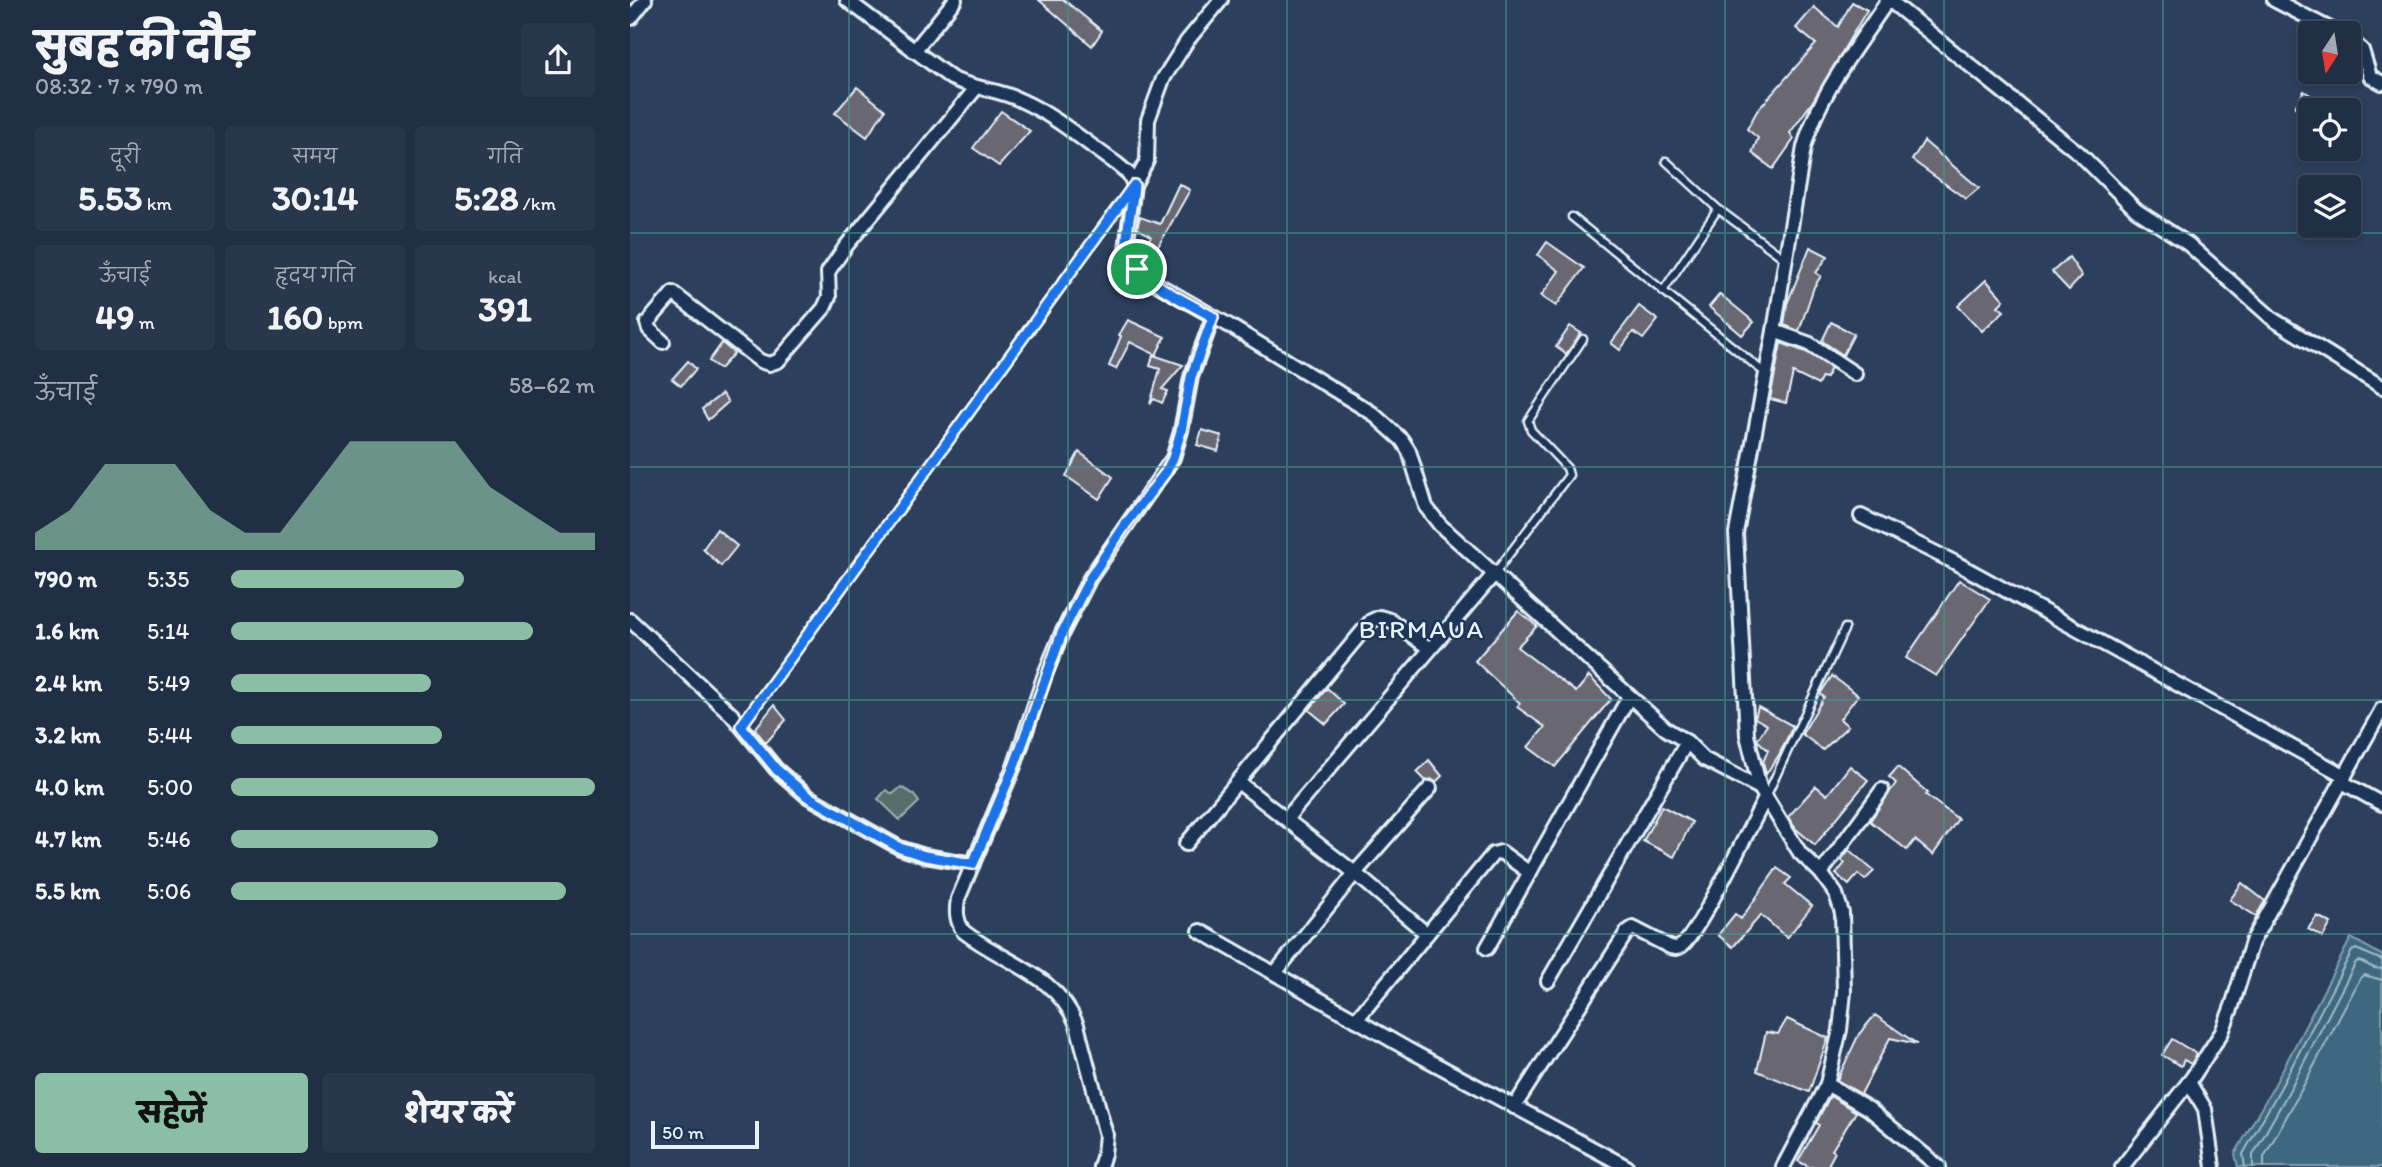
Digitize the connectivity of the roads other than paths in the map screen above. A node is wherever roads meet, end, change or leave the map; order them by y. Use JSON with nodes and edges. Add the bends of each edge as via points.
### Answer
{"nodes":[{"id":1,"x":645,"y":0,"type":"edge"},
{"id":2,"x":847,"y":0,"type":"edge"},
{"id":3,"x":955,"y":0,"type":"edge"},
{"id":4,"x":1221,"y":0,"type":"edge"},
{"id":5,"x":1888,"y":0,"type":"edge"},
{"id":6,"x":2274,"y":0,"type":"edge"},
{"id":7,"x":631,"y":18,"type":"edge"},
{"id":8,"x":2315,"y":21,"type":"edge"},
{"id":9,"x":2361,"y":49,"type":"edge"},
{"id":10,"x":914,"y":51,"type":"junction"},
{"id":11,"x":2382,"y":83,"type":"edge"},
{"id":12,"x":977,"y":87,"type":"junction"},
{"id":13,"x":1666,"y":161,"type":"dead end"},
{"id":14,"x":1134,"y":185,"type":"junction"},
{"id":15,"x":1718,"y":209,"type":"junction"},
{"id":16,"x":1572,"y":217,"type":"dead end"},
{"id":17,"x":1784,"y":259,"type":"junction"},
{"id":18,"x":1663,"y":291,"type":"junction"},
{"id":19,"x":1213,"y":317,"type":"junction"},
{"id":20,"x":1774,"y":331,"type":"junction"},
{"id":21,"x":1583,"y":339,"type":"dead end"},
{"id":22,"x":663,"y":342,"type":"dead end"},
{"id":23,"x":1765,"y":373,"type":"junction"},
{"id":24,"x":1855,"y":374,"type":"dead end"},
{"id":25,"x":2382,"y":387,"type":"edge"},
{"id":26,"x":1861,"y":516,"type":"dead end"},
{"id":27,"x":1495,"y":573,"type":"junction"},
{"id":28,"x":630,"y":620,"type":"edge"},
{"id":29,"x":1845,"y":628,"type":"dead end"},
{"id":30,"x":1430,"y":649,"type":"junction"},
{"id":31,"x":1629,"y":697,"type":"junction"},
{"id":32,"x":2382,"y":709,"type":"edge"},
{"id":33,"x":741,"y":726,"type":"junction"},
{"id":34,"x":1687,"y":742,"type":"junction"},
{"id":35,"x":2344,"y":779,"type":"junction"},
{"id":36,"x":1238,"y":782,"type":"junction"},
{"id":37,"x":1430,"y":788,"type":"dead end"},
{"id":38,"x":1882,"y":790,"type":"dead end"},
{"id":39,"x":1763,"y":793,"type":"junction"},
{"id":40,"x":2382,"y":804,"type":"edge"},
{"id":41,"x":1286,"y":819,"type":"junction"},
{"id":42,"x":1186,"y":844,"type":"dead end"},
{"id":43,"x":973,"y":864,"type":"junction"},
{"id":44,"x":1355,"y":873,"type":"junction"},
{"id":45,"x":1530,"y":873,"type":"junction"},
{"id":46,"x":1821,"y":873,"type":"junction"},
{"id":47,"x":1200,"y":931,"type":"dead end"},
{"id":48,"x":1427,"y":934,"type":"junction"},
{"id":49,"x":1488,"y":948,"type":"dead end"},
{"id":50,"x":1275,"y":973,"type":"junction"},
{"id":51,"x":1548,"y":981,"type":"dead end"},
{"id":52,"x":1356,"y":1020,"type":"junction"},
{"id":53,"x":2189,"y":1082,"type":"junction"},
{"id":54,"x":1827,"y":1084,"type":"junction"},
{"id":55,"x":1514,"y":1107,"type":"junction"},
{"id":56,"x":1100,"y":1167,"type":"edge"},
{"id":57,"x":1627,"y":1167,"type":"edge"},
{"id":58,"x":1783,"y":1167,"type":"edge"},
{"id":59,"x":1939,"y":1167,"type":"edge"},
{"id":60,"x":2122,"y":1167,"type":"edge"},
{"id":61,"x":2213,"y":1167,"type":"edge"}],
"edges":[{"from":1,"to":7,"type":"street"},
{"from":2,"to":10,"type":"street"},
{"from":3,"to":10,"type":"street"},
{"from":4,"to":14,"type":"street","via":[[1163,79],[1148,120],[1147,161]]},
{"from":5,"to":17,"type":"street","via":[[1810,127]]},
{"from":5,"to":25,"type":"street","via":[[2080,154],[2136,210],[2188,244],[2274,320]]},
{"from":6,"to":8,"type":"street"},
{"from":9,"to":11,"type":"street","via":[[2370,76]]},
{"from":10,"to":12,"type":"street","via":[[951,78]]},
{"from":12,"to":14,"type":"street","via":[[1001,92],[1041,111],[1117,164]]},
{"from":12,"to":22,"type":"street","via":[[846,246],[828,272],[829,297],[824,308],[778,361],[760,361],[673,293],[647,323]]},
{"from":13,"to":15,"type":"lane"},
{"from":14,"to":19,"type":"street","via":[[1127,229],[1129,257],[1155,284]]},
{"from":14,"to":33,"type":"lane"},
{"from":15,"to":17,"type":"lane"},
{"from":15,"to":18,"type":"lane"},
{"from":16,"to":18,"type":"lane"},
{"from":17,"to":20,"type":"street"},
{"from":18,"to":23,"type":"lane"},
{"from":19,"to":27,"type":"street","via":[[1372,413],[1402,440],[1426,507]]},
{"from":19,"to":43,"type":"street","via":[[1191,377],[1173,458],[1072,612]]},
{"from":20,"to":23,"type":"street"},
{"from":20,"to":24,"type":"street","via":[[1810,344]]},
{"from":21,"to":27,"type":"lane","via":[[1528,421],[1569,475]]},
{"from":23,"to":39,"type":"street","via":[[1736,533],[1747,734]]},
{"from":26,"to":35,"type":"street","via":[[1966,569]]},
{"from":27,"to":30,"type":"street"},
{"from":27,"to":31,"type":"street"},
{"from":28,"to":33,"type":"street"},
{"from":29,"to":39,"type":"lane"},
{"from":30,"to":36,"type":"street","via":[[1390,620],[1380,617],[1371,621]]},
{"from":30,"to":41,"type":"street"},
{"from":31,"to":34,"type":"street"},
{"from":31,"to":45,"type":"street"},
{"from":32,"to":35,"type":"street"},
{"from":33,"to":43,"type":"street","via":[[776,769],[807,796],[900,848]]},
{"from":34,"to":39,"type":"street","via":[[1704,759]]},
{"from":34,"to":51,"type":"street"},
{"from":35,"to":40,"type":"street"},
{"from":35,"to":53,"type":"street","via":[[2252,942],[2222,1032]]},
{"from":36,"to":41,"type":"street"},
{"from":36,"to":42,"type":"street"},
{"from":37,"to":44,"type":"street"},
{"from":38,"to":46,"type":"street"},
{"from":39,"to":46,"type":"street","via":[[1800,853]]},
{"from":39,"to":55,"type":"street","via":[[1711,902],[1684,944],[1670,947],[1640,930],[1626,932]]},
{"from":41,"to":44,"type":"street"},
{"from":43,"to":56,"type":"street","via":[[958,899],[959,924],[973,939],[1045,981],[1072,1011],[1105,1135]]},
{"from":44,"to":48,"type":"street"},
{"from":44,"to":50,"type":"street"},
{"from":45,"to":48,"type":"street","via":[[1495,852]]},
{"from":45,"to":49,"type":"street"},
{"from":46,"to":54,"type":"street","via":[[1836,894],[1842,913],[1844,992]]},
{"from":47,"to":50,"type":"street"},
{"from":48,"to":52,"type":"street"},
{"from":50,"to":52,"type":"street"},
{"from":52,"to":55,"type":"street"},
{"from":53,"to":60,"type":"street"},
{"from":53,"to":61,"type":"street","via":[[2205,1109]]},
{"from":54,"to":58,"type":"street"},
{"from":54,"to":59,"type":"street","via":[[1869,1109]]},
{"from":55,"to":57,"type":"street"}]}
